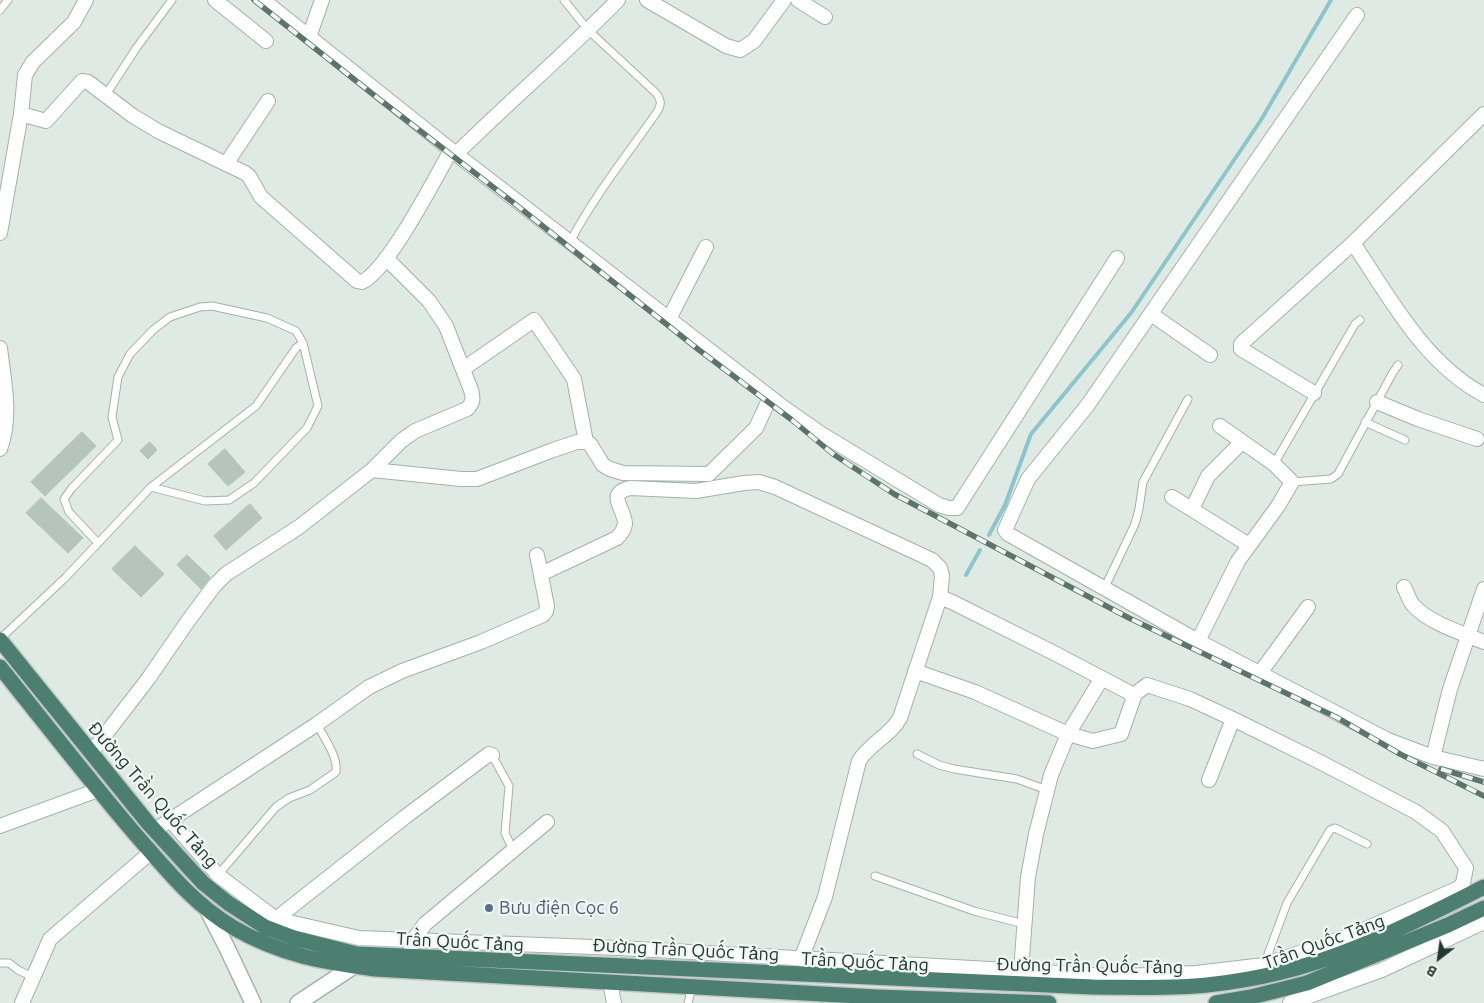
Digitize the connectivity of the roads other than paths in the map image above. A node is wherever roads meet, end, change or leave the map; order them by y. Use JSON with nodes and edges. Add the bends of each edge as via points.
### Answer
{"nodes":[{"id":1,"x":8,"y":0,"type":"edge"},
{"id":2,"x":86,"y":0,"type":"edge"},
{"id":3,"x":172,"y":0,"type":"edge"},
{"id":4,"x":215,"y":0,"type":"edge"},
{"id":5,"x":263,"y":0,"type":"edge"},
{"id":6,"x":322,"y":0,"type":"edge"},
{"id":7,"x":564,"y":0,"type":"edge"},
{"id":8,"x":618,"y":0,"type":"edge"},
{"id":9,"x":647,"y":0,"type":"edge"},
{"id":10,"x":784,"y":0,"type":"edge"},
{"id":11,"x":798,"y":0,"type":"edge"},
{"id":12,"x":0,"y":10,"type":"edge"},
{"id":13,"x":1357,"y":15,"type":"dead end"},
{"id":14,"x":825,"y":17,"type":"dead end"},
{"id":15,"x":588,"y":30,"type":"junction"},
{"id":16,"x":309,"y":36,"type":"junction"},
{"id":17,"x":266,"y":41,"type":"dead end"},
{"id":18,"x":105,"y":96,"type":"junction"},
{"id":19,"x":268,"y":101,"type":"dead end"},
{"id":20,"x":21,"y":114,"type":"junction"},
{"id":21,"x":1484,"y":115,"type":"edge"},
{"id":22,"x":456,"y":154,"type":"junction"},
{"id":23,"x":226,"y":164,"type":"junction"},
{"id":24,"x":0,"y":233,"type":"edge"},
{"id":25,"x":570,"y":242,"type":"junction"},
{"id":26,"x":1353,"y":243,"type":"junction"},
{"id":27,"x":706,"y":247,"type":"dead end"},
{"id":28,"x":386,"y":258,"type":"junction"},
{"id":29,"x":1117,"y":258,"type":"dead end"},
{"id":30,"x":1152,"y":314,"type":"junction"},
{"id":31,"x":669,"y":319,"type":"junction"},
{"id":32,"x":1360,"y":320,"type":"dead end"},
{"id":33,"x":303,"y":342,"type":"junction"},
{"id":34,"x":0,"y":348,"type":"edge"},
{"id":35,"x":1210,"y":355,"type":"dead end"},
{"id":36,"x":1398,"y":365,"type":"dead end"},
{"id":37,"x":463,"y":369,"type":"junction"},
{"id":38,"x":1314,"y":394,"type":"junction"},
{"id":39,"x":1484,"y":395,"type":"edge"},
{"id":40,"x":771,"y":398,"type":"junction"},
{"id":41,"x":1188,"y":399,"type":"dead end"},
{"id":42,"x":1377,"y":402,"type":"junction"},
{"id":43,"x":1365,"y":422,"type":"junction"},
{"id":44,"x":1220,"y":426,"type":"dead end"},
{"id":45,"x":1405,"y":440,"type":"dead end"},
{"id":46,"x":1481,"y":441,"type":"edge"},
{"id":47,"x":586,"y":442,"type":"junction"},
{"id":48,"x":1242,"y":442,"type":"junction"},
{"id":49,"x":0,"y":449,"type":"edge"},
{"id":50,"x":1274,"y":464,"type":"junction"},
{"id":51,"x":372,"y":470,"type":"junction"},
{"id":52,"x":1292,"y":482,"type":"junction"},
{"id":53,"x":152,"y":488,"type":"junction"},
{"id":54,"x":1172,"y":497,"type":"dead end"},
{"id":55,"x":1192,"y":509,"type":"junction"},
{"id":56,"x":98,"y":543,"type":"junction"},
{"id":57,"x":1249,"y":545,"type":"junction"},
{"id":58,"x":537,"y":556,"type":"dead end"},
{"id":59,"x":541,"y":574,"type":"junction"},
{"id":60,"x":1105,"y":587,"type":"junction"},
{"id":61,"x":1404,"y":587,"type":"dead end"},
{"id":62,"x":1484,"y":589,"type":"edge"},
{"id":63,"x":945,"y":599,"type":"junction"},
{"id":64,"x":1308,"y":607,"type":"dead end"},
{"id":65,"x":1469,"y":636,"type":"junction"},
{"id":66,"x":0,"y":640,"type":"edge"},
{"id":67,"x":1198,"y":641,"type":"junction"},
{"id":68,"x":1484,"y":642,"type":"edge"},
{"id":69,"x":0,"y":667,"type":"edge"},
{"id":70,"x":915,"y":671,"type":"junction"},
{"id":71,"x":1260,"y":673,"type":"junction"},
{"id":72,"x":1102,"y":678,"type":"junction"},
{"id":73,"x":1135,"y":694,"type":"junction"},
{"id":74,"x":1232,"y":719,"type":"junction"},
{"id":75,"x":317,"y":724,"type":"junction"},
{"id":76,"x":1068,"y":734,"type":"junction"},
{"id":77,"x":91,"y":753,"type":"junction"},
{"id":78,"x":917,"y":754,"type":"dead end"},
{"id":79,"x":492,"y":755,"type":"joint"},
{"id":80,"x":1433,"y":757,"type":"junction"},
{"id":81,"x":1484,"y":769,"type":"edge"},
{"id":82,"x":1208,"y":780,"type":"dead end"},
{"id":83,"x":98,"y":790,"type":"junction"},
{"id":84,"x":1047,"y":790,"type":"junction"},
{"id":85,"x":170,"y":820,"type":"junction"},
{"id":86,"x":547,"y":822,"type":"dead end"},
{"id":87,"x":0,"y":826,"type":"edge"},
{"id":88,"x":155,"y":830,"type":"junction"},
{"id":89,"x":1367,"y":844,"type":"dead end"},
{"id":90,"x":513,"y":850,"type":"junction"},
{"id":91,"x":151,"y":852,"type":"junction"},
{"id":92,"x":218,"y":874,"type":"junction"},
{"id":93,"x":875,"y":876,"type":"dead end"},
{"id":94,"x":1484,"y":888,"type":"edge"},
{"id":95,"x":1484,"y":908,"type":"edge"},
{"id":96,"x":207,"y":909,"type":"junction"},
{"id":97,"x":1484,"y":922,"type":"edge"},
{"id":98,"x":1024,"y":924,"type":"junction"},
{"id":99,"x":266,"y":929,"type":"junction"},
{"id":100,"x":414,"y":939,"type":"junction"},
{"id":101,"x":407,"y":956,"type":"junction"},
{"id":102,"x":801,"y":959,"type":"junction"},
{"id":103,"x":0,"y":963,"type":"edge"},
{"id":104,"x":1264,"y":965,"type":"junction"},
{"id":105,"x":354,"y":966,"type":"junction"},
{"id":106,"x":1021,"y":971,"type":"junction"},
{"id":107,"x":33,"y":977,"type":"junction"},
{"id":108,"x":610,"y":982,"type":"junction"},
{"id":109,"x":692,"y":986,"type":"junction"},
{"id":110,"x":805,"y":998,"type":"edge"},
{"id":111,"x":881,"y":1000,"type":"edge"},
{"id":112,"x":22,"y":1003,"type":"edge"},
{"id":113,"x":253,"y":1003,"type":"edge"},
{"id":114,"x":298,"y":1003,"type":"edge"},
{"id":115,"x":614,"y":1003,"type":"edge"},
{"id":116,"x":688,"y":1003,"type":"edge"},
{"id":117,"x":1049,"y":1003,"type":"edge"},
{"id":118,"x":1216,"y":1003,"type":"edge"},
{"id":119,"x":1290,"y":1003,"type":"edge"}],
"edges":[{"from":1,"to":12,"type":"lane"},
{"from":2,"to":20,"type":"street","via":[[74,22],[33,62],[25,75]]},
{"from":3,"to":18,"type":"lane"},
{"from":4,"to":17,"type":"street"},
{"from":5,"to":16,"type":"street"},
{"from":6,"to":16,"type":"street"},
{"from":7,"to":15,"type":"lane"},
{"from":8,"to":15,"type":"street"},
{"from":9,"to":10,"type":"street","via":[[726,46],[740,50],[754,41]]},
{"from":11,"to":14,"type":"street"},
{"from":13,"to":30,"type":"street"},
{"from":15,"to":22,"type":"street"},
{"from":15,"to":25,"type":"lane","via":[[661,100]]},
{"from":16,"to":22,"type":"street"},
{"from":18,"to":20,"type":"street","via":[[82,81],[46,121]]},
{"from":18,"to":23,"type":"street","via":[[158,131]]},
{"from":19,"to":23,"type":"street"},
{"from":20,"to":24,"type":"street"},
{"from":21,"to":26,"type":"street"},
{"from":22,"to":25,"type":"street"},
{"from":22,"to":28,"type":"street","via":[[450,154]]},
{"from":23,"to":28,"type":"street","via":[[248,176],[261,198],[357,281],[367,280]]},
{"from":25,"to":31,"type":"street"},
{"from":26,"to":38,"type":"street","via":[[1240,347]]},
{"from":26,"to":39,"type":"street","via":[[1432,356],[1458,379]]},
{"from":27,"to":31,"type":"street"},
{"from":28,"to":37,"type":"street","via":[[434,307],[446,326]]},
{"from":29,"to":40,"type":"street","via":[[957,508],[940,505],[820,433]]},
{"from":30,"to":35,"type":"street"},
{"from":30,"to":60,"type":"street","via":[[1087,406],[1028,479],[1005,530]]},
{"from":31,"to":40,"type":"street"},
{"from":32,"to":38,"type":"lane"},
{"from":33,"to":53,"type":"lane","via":[[256,406]]},
{"from":33,"to":53,"type":"lane","via":[[318,406],[307,428],[254,483],[230,500],[205,501]]},
{"from":33,"to":56,"type":"lane","via":[[296,331],[267,318],[212,306],[170,317],[153,330],[130,354],[118,377],[112,417],[118,440],[64,499],[69,512]]},
{"from":34,"to":49,"type":"street","via":[[7,417]]},
{"from":36,"to":42,"type":"lane"},
{"from":37,"to":47,"type":"street","via":[[534,320],[574,379]]},
{"from":37,"to":51,"type":"street","via":[[471,390],[472,404],[401,440]]},
{"from":38,"to":50,"type":"lane"},
{"from":40,"to":47,"type":"street","via":[[756,428],[709,474],[623,473],[603,465]]},
{"from":41,"to":60,"type":"lane","via":[[1143,482],[1135,524]]},
{"from":42,"to":43,"type":"lane"},
{"from":42,"to":46,"type":"street"},
{"from":43,"to":45,"type":"lane"},
{"from":43,"to":52,"type":"lane","via":[[1338,474],[1331,478]]},
{"from":44,"to":48,"type":"street"},
{"from":47,"to":51,"type":"street","via":[[577,442],[477,479]]},
{"from":48,"to":50,"type":"street"},
{"from":48,"to":55,"type":"street","via":[[1208,476]]},
{"from":50,"to":52,"type":"street"},
{"from":51,"to":77,"type":"street","via":[[299,527],[226,574],[214,586]]},
{"from":52,"to":57,"type":"street"},
{"from":53,"to":56,"type":"lane"},
{"from":54,"to":55,"type":"street"},
{"from":55,"to":57,"type":"street"},
{"from":56,"to":66,"type":"lane"},
{"from":57,"to":67,"type":"street"},
{"from":58,"to":59,"type":"street"},
{"from":59,"to":63,"type":"street","via":[[617,538],[625,523],[617,499],[622,490],[696,491],[759,482],[932,560],[940,568]]},
{"from":59,"to":75,"type":"street","via":[[547,606],[543,615],[481,642],[402,670],[369,687]]},
{"from":60,"to":67,"type":"street"},
{"from":61,"to":65,"type":"street","via":[[1419,610]]},
{"from":62,"to":65,"type":"street"},
{"from":63,"to":70,"type":"street"},
{"from":63,"to":72,"type":"street"},
{"from":64,"to":71,"type":"street"},
{"from":65,"to":68,"type":"street"},
{"from":65,"to":80,"type":"street","via":[[1450,689]]},
{"from":66,"to":77,"type":"highway","name":"Đường Trần Quốc Tảng"},
{"from":67,"to":71,"type":"street"},
{"from":69,"to":83,"type":"highway","name":"Đường Trần Quốc Tảng"},
{"from":70,"to":76,"type":"street","via":[[975,692]]},
{"from":70,"to":102,"type":"street","via":[[897,724],[859,761],[825,897]]},
{"from":71,"to":80,"type":"street","via":[[1388,740]]},
{"from":72,"to":73,"type":"street"},
{"from":72,"to":76,"type":"street"},
{"from":73,"to":74,"type":"street","via":[[1147,685],[1190,699]]},
{"from":73,"to":76,"type":"street","via":[[1121,734],[1093,741]]},
{"from":74,"to":82,"type":"street"},
{"from":74,"to":104,"type":"street","name":"Trần Quốc Tảng","via":[[1416,812],[1442,831],[1466,868],[1459,888],[1352,935]]},
{"from":75,"to":85,"type":"street"},
{"from":75,"to":92,"type":"lane","via":[[332,753],[336,772],[276,807]]},
{"from":76,"to":84,"type":"street"},
{"from":77,"to":88,"type":"highway","name":"Đường Trần Quốc Tảng"},
{"from":78,"to":84,"type":"lane","via":[[954,769],[1018,779]]},
{"from":79,"to":90,"type":"lane","via":[[509,786],[505,833]]},
{"from":79,"to":99,"type":"street","via":[[489,754],[405,816]]},
{"from":80,"to":81,"type":"street"},
{"from":83,"to":87,"type":"street"},
{"from":83,"to":91,"type":"highway","name":"Đường Trần Quốc Tảng"},
{"from":84,"to":98,"type":"street","via":[[1028,877]]},
{"from":85,"to":88,"type":"street"},
{"from":85,"to":92,"type":"street","name":"Trần Quốc Tảng"},
{"from":86,"to":90,"type":"street"},
{"from":88,"to":99,"type":"highway","name":"Đường Trần Quốc Tảng","via":[[203,883]]},
{"from":89,"to":104,"type":"lane","via":[[1335,828],[1330,830],[1287,903]]},
{"from":90,"to":100,"type":"street","via":[[425,924]]},
{"from":91,"to":96,"type":"highway","name":"Đường Trần Quốc Tảng"},
{"from":91,"to":107,"type":"street","via":[[50,939]]},
{"from":92,"to":99,"type":"street","name":"Trần Quốc Tảng"},
{"from":93,"to":98,"type":"lane","via":[[974,911]]},
{"from":94,"to":101,"type":"highway","name":"Đường Trần Quốc Tảng","via":[[1324,960],[1263,976],[1178,988],[1093,987]]},
{"from":95,"to":118,"type":"highway","via":[[1307,983]]},
{"from":96,"to":99,"type":"highway","name":"Đường Trần Quốc Tảng","via":[[234,928]]},
{"from":96,"to":113,"type":"street"},
{"from":97,"to":119,"type":"street","via":[[1382,970]]},
{"from":98,"to":106,"type":"street"},
{"from":99,"to":100,"type":"street","name":"Trần Quốc Tảng","via":[[360,938]]},
{"from":99,"to":101,"type":"highway","name":"Đường Trần Quốc Tảng","via":[[357,954]]},
{"from":99,"to":105,"type":"highway","name":"Đường Trần Quốc Tảng","via":[[288,953]]},
{"from":100,"to":101,"type":"street"},
{"from":100,"to":102,"type":"street","name":"Trần Quốc Tảng"},
{"from":102,"to":106,"type":"street","name":"Trần Quốc Tảng"},
{"from":103,"to":107,"type":"lane","via":[[10,963]]},
{"from":104,"to":106,"type":"street","name":"Trần Quốc Tảng","via":[[1196,973],[1110,976]]},
{"from":105,"to":108,"type":"highway","name":"Đường Trần Quốc Tảng"},
{"from":105,"to":114,"type":"street"},
{"from":107,"to":112,"type":"street"},
{"from":108,"to":109,"type":"highway","name":"Đường Trần Quốc Tảng"},
{"from":108,"to":115,"type":"street"},
{"from":109,"to":110,"type":"highway","name":"Đường Trần Quốc Tảng"},
{"from":109,"to":116,"type":"lane"},
{"from":110,"to":111,"type":"highway","name":"Đường Trần Quốc Tảng"},
{"from":111,"to":117,"type":"highway","name":"Đường Trần Quốc Tảng"}]}
